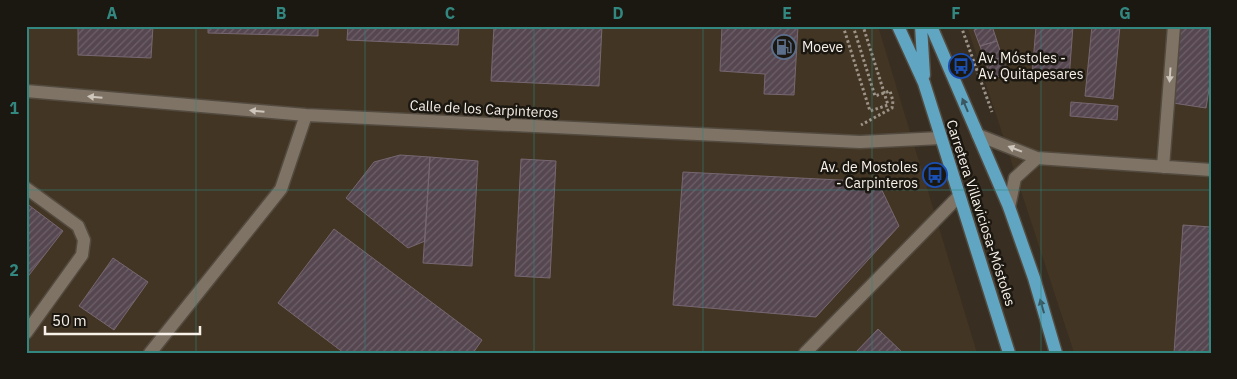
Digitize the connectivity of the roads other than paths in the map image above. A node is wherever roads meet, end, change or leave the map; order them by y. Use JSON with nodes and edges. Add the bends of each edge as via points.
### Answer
{"nodes":[{"id":1,"x":898,"y":26,"type":"edge"},
{"id":2,"x":921,"y":26,"type":"edge"},
{"id":3,"x":931,"y":26,"type":"edge"},
{"id":4,"x":1174,"y":26,"type":"edge"},
{"id":5,"x":924,"y":83,"type":"junction"},
{"id":6,"x":26,"y":92,"type":"edge"},
{"id":7,"x":306,"y":115,"type":"junction"},
{"id":8,"x":978,"y":135,"type":"junction"},
{"id":9,"x":941,"y":138,"type":"junction"},
{"id":10,"x":1037,"y":158,"type":"junction"},
{"id":11,"x":1163,"y":167,"type":"junction"},
{"id":12,"x":1211,"y":170,"type":"edge"},
{"id":13,"x":26,"y":188,"type":"edge"},
{"id":14,"x":959,"y":196,"type":"junction"},
{"id":15,"x":1009,"y":207,"type":"junction"},
{"id":16,"x":26,"y":333,"type":"edge"},
{"id":17,"x":150,"y":353,"type":"edge"},
{"id":18,"x":804,"y":353,"type":"edge"},
{"id":19,"x":1009,"y":353,"type":"edge"},
{"id":20,"x":1056,"y":353,"type":"edge"}],
"edges":[{"from":1,"to":5,"type":"main road"},
{"from":2,"to":5,"type":"main road"},
{"from":8,"to":3,"type":"main road","one_way":true},
{"from":4,"to":11,"type":"street","one_way":true},
{"from":5,"to":9,"type":"main road","name":"Carretera Villaviciosa-Móstoles"},
{"from":7,"to":6,"type":"street","name":"Calle de los Carpinteros","one_way":true},
{"from":7,"to":9,"type":"street","name":"Calle de los Carpinteros","via":[[860,142]]},
{"from":7,"to":17,"type":"street","via":[[281,189]]},
{"from":10,"to":8,"type":"street","one_way":true},
{"from":8,"to":15,"type":"main road"},
{"from":9,"to":14,"type":"main road","name":"Carretera Villaviciosa-Móstoles"},
{"from":10,"to":11,"type":"street"},
{"from":10,"to":15,"type":"street","via":[[1015,178]]},
{"from":11,"to":12,"type":"street"},
{"from":13,"to":16,"type":"street","via":[[78,226],[84,240],[82,256]]},
{"from":14,"to":18,"type":"street"},
{"from":14,"to":19,"type":"main road","name":"Carretera Villaviciosa-Móstoles"},
{"from":20,"to":15,"type":"main road","one_way":true}]}
